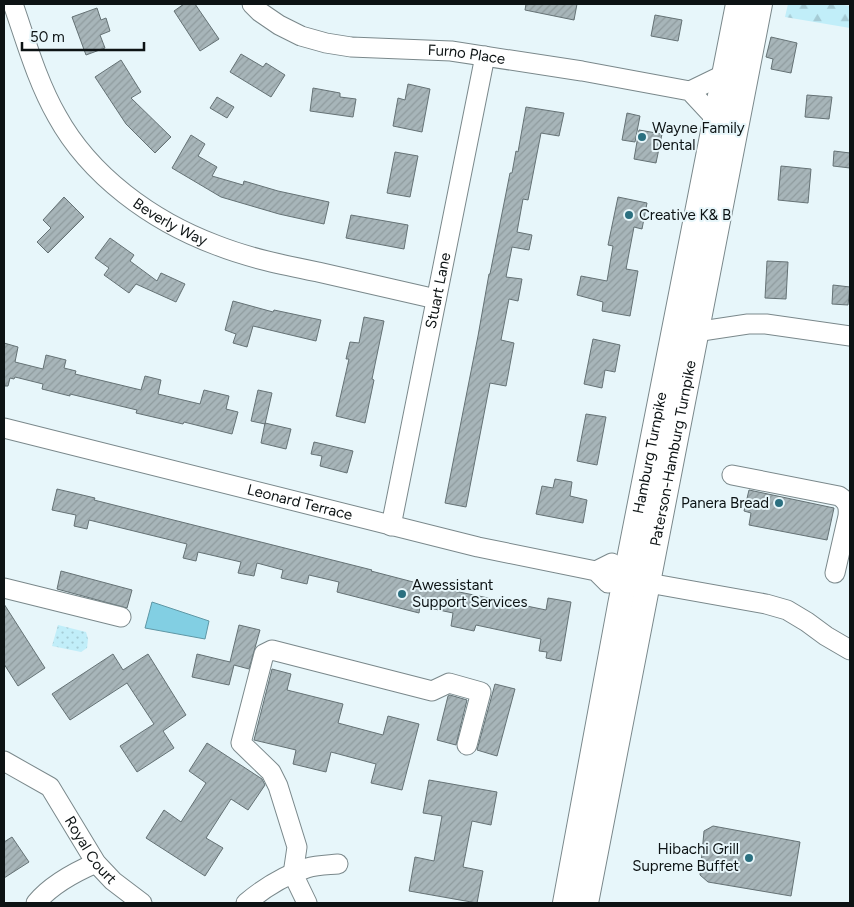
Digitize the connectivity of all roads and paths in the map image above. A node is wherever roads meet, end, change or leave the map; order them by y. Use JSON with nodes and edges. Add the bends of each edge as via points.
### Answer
{"nodes":[{"id":1,"x":13,"y":4,"type":"edge"},
{"id":2,"x":252,"y":4,"type":"edge"},
{"id":3,"x":738,"y":4,"type":"edge"},
{"id":4,"x":760,"y":4,"type":"edge"},
{"id":5,"x":485,"y":56,"type":"junction"},
{"id":6,"x":725,"y":74,"type":"junction"},
{"id":7,"x":690,"y":91,"type":"junction"},
{"id":8,"x":716,"y":118,"type":"junction"},
{"id":9,"x":436,"y":299,"type":"junction"},
{"id":10,"x":695,"y":332,"type":"junction"},
{"id":11,"x":850,"y":336,"type":"edge"},
{"id":12,"x":4,"y":428,"type":"edge"},
{"id":13,"x":732,"y":475,"type":"dead end"},
{"id":14,"x":391,"y":526,"type":"junction"},
{"id":15,"x":835,"y":573,"type":"dead end"},
{"id":16,"x":636,"y":581,"type":"junction"},
{"id":17,"x":4,"y":588,"type":"edge"},
{"id":18,"x":121,"y":617,"type":"dead end"},
{"id":19,"x":848,"y":642,"type":"edge"},
{"id":20,"x":467,"y":745,"type":"dead end"},
{"id":21,"x":4,"y":761,"type":"edge"},
{"id":22,"x":96,"y":862,"type":"junction"},
{"id":23,"x":338,"y":864,"type":"dead end"},
{"id":24,"x":293,"y":874,"type":"junction"},
{"id":25,"x":36,"y":903,"type":"edge"},
{"id":26,"x":142,"y":903,"type":"edge"},
{"id":27,"x":246,"y":903,"type":"edge"},
{"id":28,"x":307,"y":903,"type":"edge"},
{"id":29,"x":565,"y":903,"type":"edge"},
{"id":30,"x":586,"y":903,"type":"edge"}],
"edges":[{"from":1,"to":9,"type":"street","name":"Beverly Way","via":[[43,88],[57,117],[99,171],[146,209],[178,228],[252,258]]},
{"from":2,"to":5,"type":"street","name":"Furno Place","via":[[279,25],[326,43]]},
{"from":3,"to":6,"type":"main road","name":"Hamburg Turnpike"},
{"from":4,"to":10,"type":"main road","name":"Paterson-Hamburg Turnpike"},
{"from":5,"to":7,"type":"street","name":"Furno Place"},
{"from":5,"to":9,"type":"street","name":"Stuart Lane"},
{"from":6,"to":7,"type":"street"},
{"from":6,"to":8,"type":"main road","name":"Hamburg Turnpike"},
{"from":7,"to":8,"type":"street"},
{"from":8,"to":16,"type":"main road","name":"Hamburg Turnpike"},
{"from":9,"to":14,"type":"street","name":"Stuart Lane"},
{"from":10,"to":11,"type":"street","via":[[766,324]]},
{"from":10,"to":16,"type":"main road","name":"Paterson-Hamburg Turnpike"},
{"from":12,"to":14,"type":"street","name":"Leonard Terrace"},
{"from":13,"to":15,"type":"street","via":[[839,496],[845,500],[848,516]]},
{"from":14,"to":16,"type":"street","name":"Leonard Terrace","via":[[596,571],[612,563]]},
{"from":16,"to":19,"type":"street","via":[[787,610]]},
{"from":16,"to":29,"type":"main road","name":"Hamburg Turnpike"},
{"from":16,"to":30,"type":"main road","name":"Paterson-Hamburg Turnpike"},
{"from":17,"to":18,"type":"street"},
{"from":20,"to":24,"type":"street","via":[[481,692],[450,683],[432,691],[272,650],[264,654],[241,743],[271,772],[278,786],[297,848]]},
{"from":21,"to":22,"type":"street","name":"Royal Court","via":[[50,787]]},
{"from":22,"to":25,"type":"street","via":[[58,884]]},
{"from":22,"to":26,"type":"street","name":"Royal Court","via":[[113,881]]},
{"from":23,"to":24,"type":"street","via":[[308,868]]},
{"from":24,"to":27,"type":"street"},
{"from":24,"to":28,"type":"street"}]}
